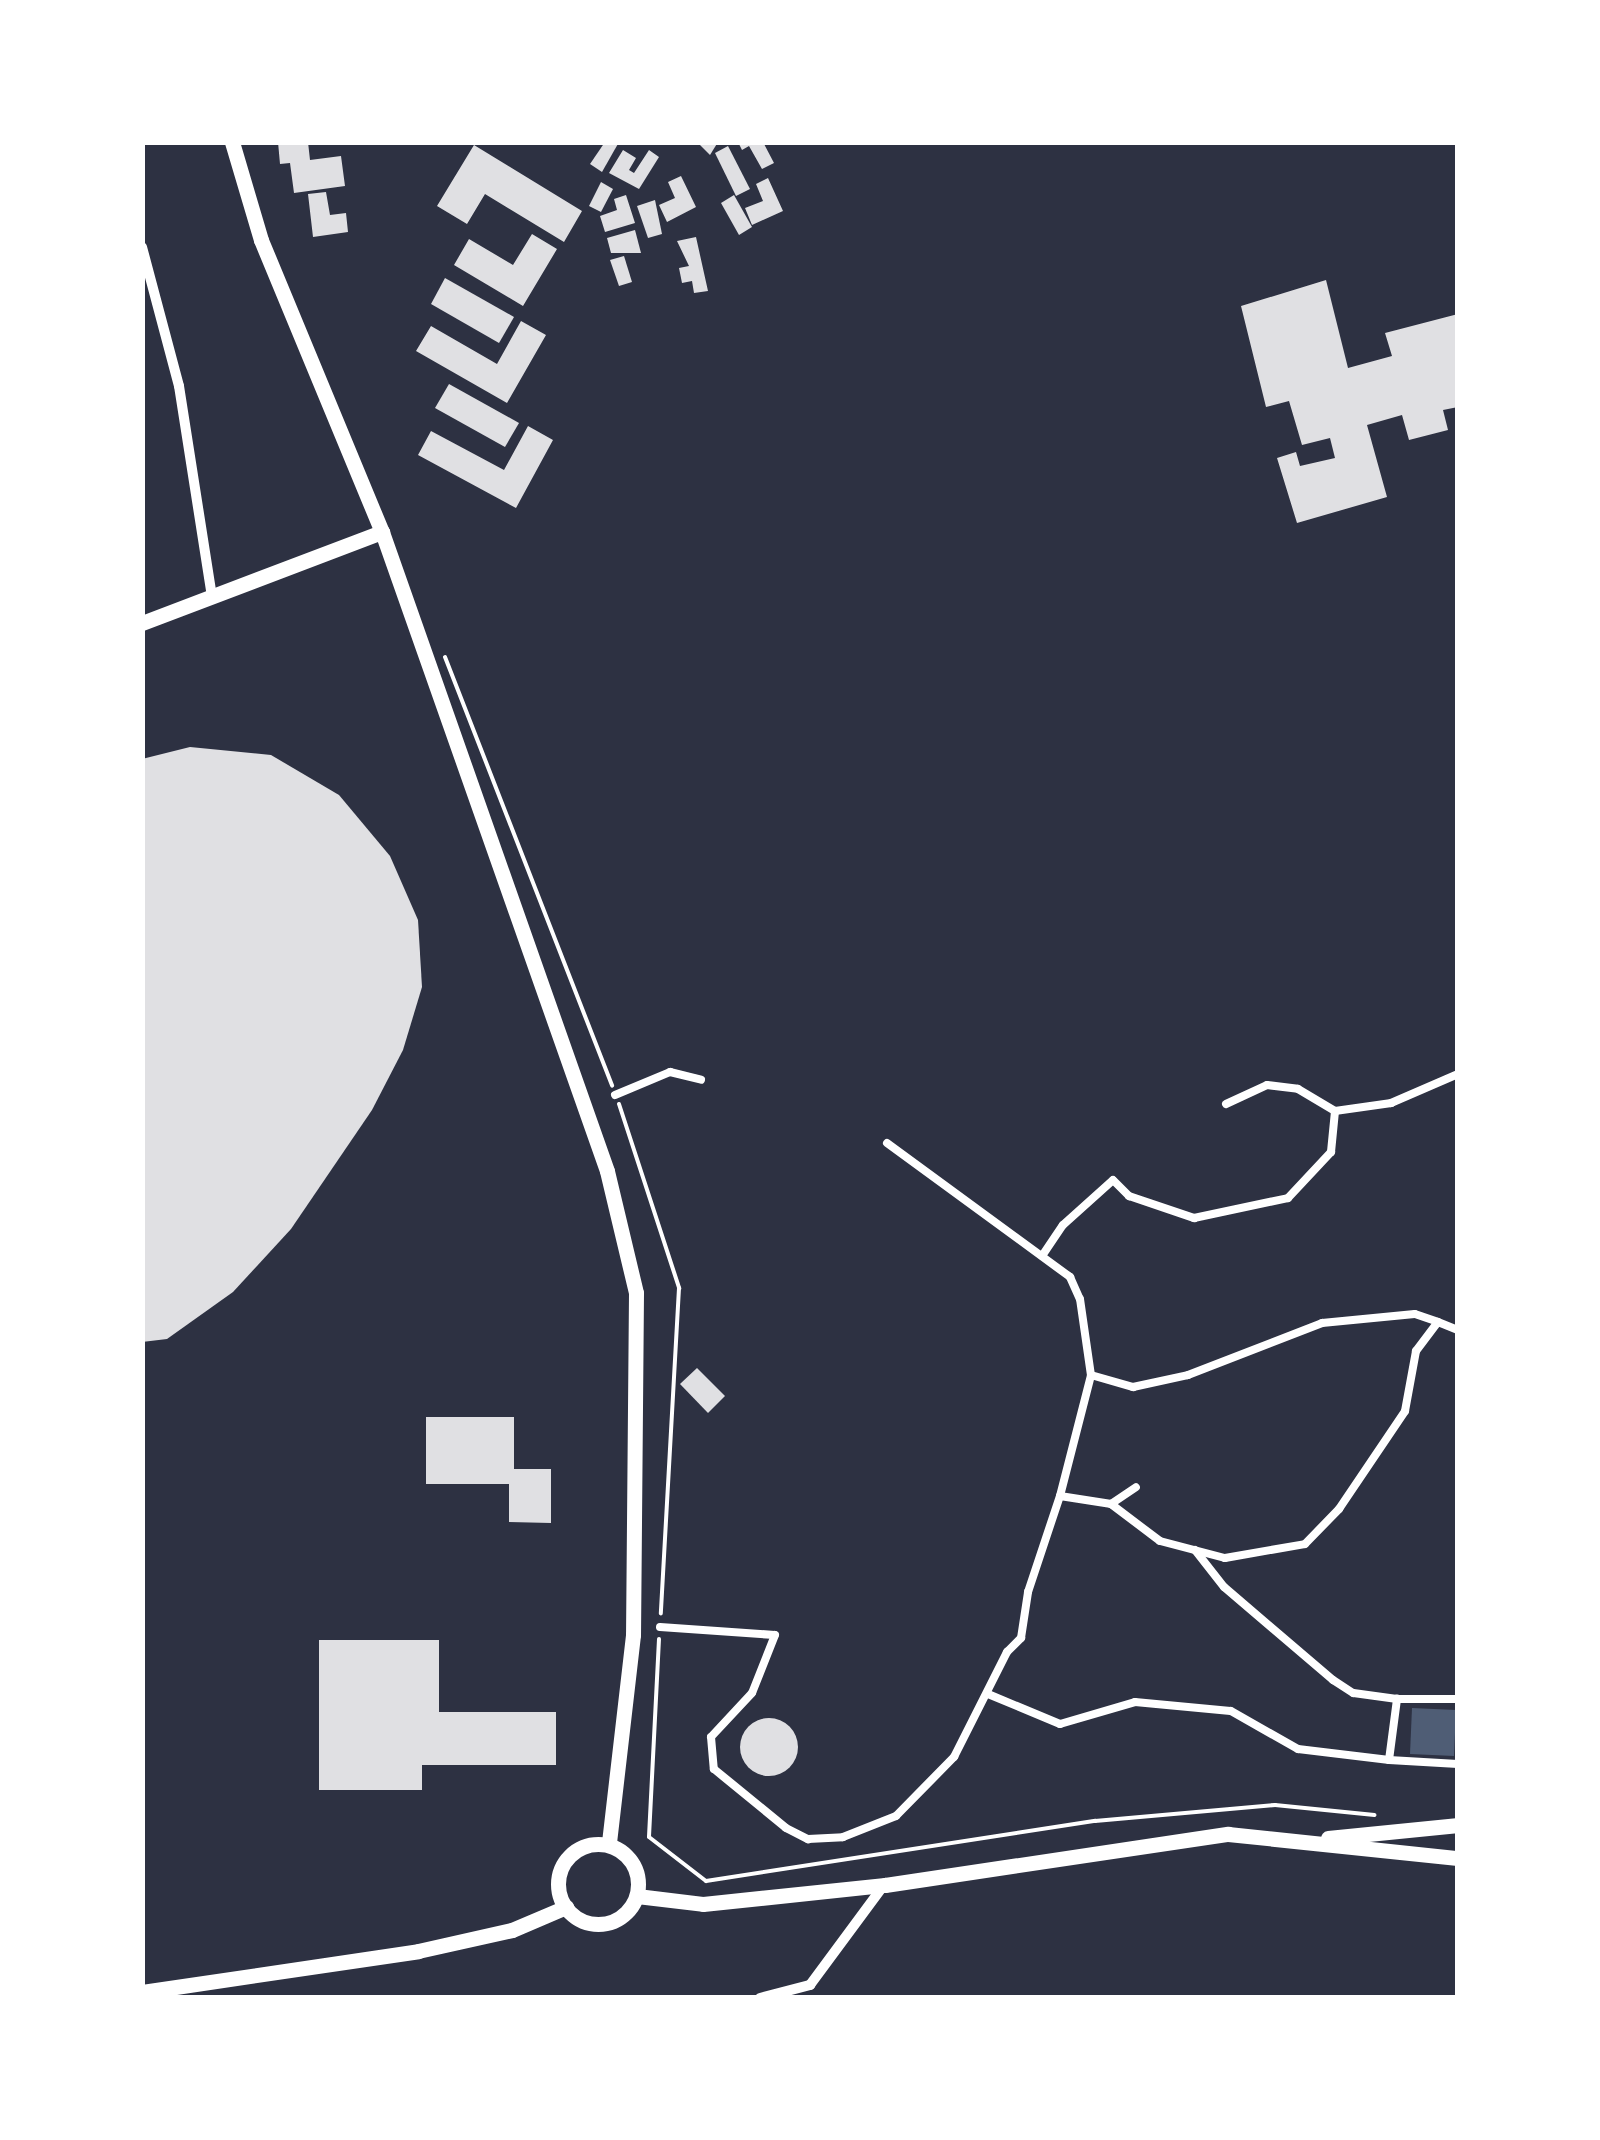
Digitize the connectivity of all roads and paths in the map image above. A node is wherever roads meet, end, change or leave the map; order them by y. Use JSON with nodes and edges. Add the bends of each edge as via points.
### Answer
{"nodes":[{"id":1,"x":232,"y":142,"type":"edge"},
{"id":2,"x":142,"y":247,"type":"edge"},
{"id":3,"x":382,"y":532,"type":"junction"},
{"id":4,"x":212,"y":596,"type":"junction"},
{"id":5,"x":142,"y":623,"type":"edge"},
{"id":6,"x":442,"y":648,"type":"dead end"},
{"id":7,"x":1458,"y":1074,"type":"edge"},
{"id":8,"x":700,"y":1080,"type":"dead end"},
{"id":9,"x":615,"y":1095,"type":"junction"},
{"id":10,"x":1226,"y":1104,"type":"dead end"},
{"id":11,"x":1334,"y":1111,"type":"junction"},
{"id":12,"x":886,"y":1143,"type":"dead end"},
{"id":13,"x":1042,"y":1256,"type":"junction"},
{"id":14,"x":1438,"y":1322,"type":"junction"},
{"id":15,"x":1458,"y":1330,"type":"edge"},
{"id":16,"x":1092,"y":1375,"type":"junction"},
{"id":17,"x":1136,"y":1488,"type":"dead end"},
{"id":18,"x":1060,"y":1496,"type":"junction"},
{"id":19,"x":1111,"y":1504,"type":"junction"},
{"id":20,"x":1195,"y":1550,"type":"junction"},
{"id":21,"x":660,"y":1626,"type":"junction"},
{"id":22,"x":988,"y":1694,"type":"junction"},
{"id":23,"x":1397,"y":1699,"type":"junction"},
{"id":24,"x":1458,"y":1699,"type":"edge"},
{"id":25,"x":1389,"y":1760,"type":"junction"},
{"id":26,"x":1458,"y":1764,"type":"edge"},
{"id":27,"x":1389,"y":1818,"type":"dead end"},
{"id":28,"x":1458,"y":1825,"type":"edge"},
{"id":29,"x":1310,"y":1842,"type":"junction"},
{"id":30,"x":609,"y":1844,"type":"junction"},
{"id":31,"x":1458,"y":1858,"type":"edge"},
{"id":32,"x":885,"y":1885,"type":"junction"},
{"id":33,"x":638,"y":1896,"type":"junction"},
{"id":34,"x":566,"y":1907,"type":"junction"},
{"id":35,"x":142,"y":1992,"type":"edge"},
{"id":36,"x":760,"y":1998,"type":"edge"}],
"edges":[{"from":1,"to":3,"type":"main road","via":[[261,240]]},
{"from":2,"to":4,"type":"street","via":[[179,386]]},
{"from":3,"to":4,"type":"main road"},
{"from":3,"to":30,"type":"main road","via":[[607,1171],[636,1294],[633,1635]]},
{"from":4,"to":5,"type":"main road"},
{"from":6,"to":9,"type":"path"},
{"from":7,"to":11,"type":"street","via":[[1391,1103]]},
{"from":8,"to":9,"type":"street","via":[[670,1072]]},
{"from":9,"to":21,"type":"path","via":[[679,1288]]},
{"from":10,"to":11,"type":"street","via":[[1267,1084],[1298,1089]]},
{"from":11,"to":13,"type":"street","via":[[1331,1152],[1288,1198],[1194,1218],[1129,1196],[1113,1180],[1063,1226]]},
{"from":12,"to":13,"type":"street"},
{"from":13,"to":16,"type":"street","via":[[1070,1277],[1080,1299]]},
{"from":14,"to":15,"type":"street"},
{"from":14,"to":16,"type":"street","via":[[1414,1314],[1322,1322],[1188,1375],[1133,1387]]},
{"from":14,"to":20,"type":"street","via":[[1416,1351],[1404,1411],[1339,1508],[1305,1544],[1225,1558]]},
{"from":16,"to":18,"type":"street"},
{"from":17,"to":19,"type":"street"},
{"from":18,"to":19,"type":"street"},
{"from":18,"to":22,"type":"street","via":[[1028,1592],[1021,1638]]},
{"from":19,"to":20,"type":"street","via":[[1160,1540]]},
{"from":20,"to":23,"type":"street","via":[[1224,1587],[1333,1680],[1353,1693]]},
{"from":21,"to":22,"type":"street","via":[[775,1636],[752,1693],[711,1736],[714,1769],[732,1789],[808,1839],[842,1837],[910,1805],[954,1757]]},
{"from":21,"to":27,"type":"path","via":[[649,1836],[706,1881],[1095,1822],[1275,1805]]},
{"from":22,"to":25,"type":"street","via":[[1060,1724],[1135,1702],[1231,1711],[1298,1749]]},
{"from":23,"to":24,"type":"street"},
{"from":23,"to":25,"type":"street"},
{"from":25,"to":26,"type":"street"},
{"from":28,"to":29,"type":"main road","via":[[1378,1828]]},
{"from":29,"to":31,"type":"main road"},
{"from":29,"to":32,"type":"main road","via":[[1228,1834]]},
{"from":30,"to":33,"type":"main road","via":[[637,1870]]},
{"from":30,"to":34,"type":"main road","via":[[583,1846],[564,1862],[558,1887]]},
{"from":32,"to":33,"type":"main road","via":[[702,1904]]},
{"from":32,"to":36,"type":"street","via":[[810,1985]]},
{"from":33,"to":34,"type":"main road","via":[[608,1924],[581,1920]]},
{"from":34,"to":35,"type":"main road","via":[[512,1930],[418,1950]]}]}
